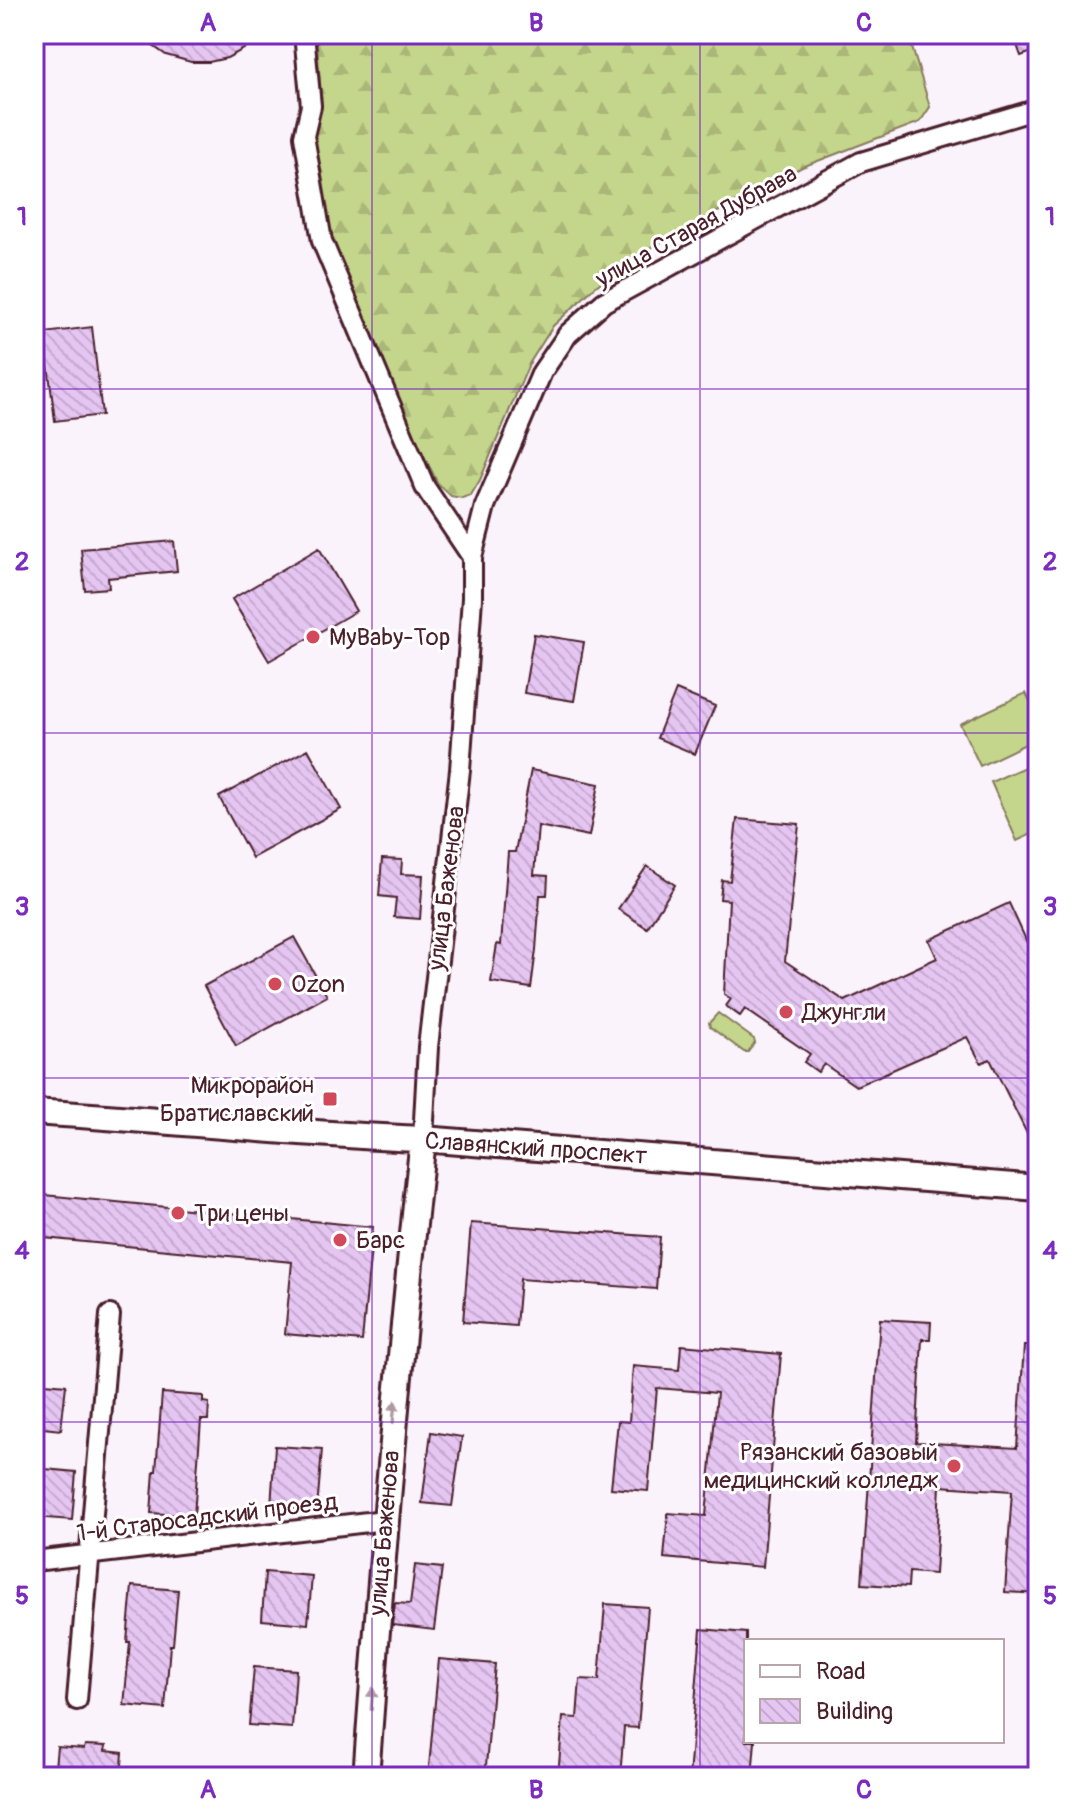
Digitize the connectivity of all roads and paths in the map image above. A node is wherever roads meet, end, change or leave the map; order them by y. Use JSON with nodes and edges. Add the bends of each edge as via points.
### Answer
{"nodes":[{"id":1,"x":304,"y":34,"type":"edge"},
{"id":2,"x":1038,"y":109,"type":"edge"},
{"id":3,"x":472,"y":557,"type":"junction"},
{"id":4,"x":34,"y":1112,"type":"edge"},
{"id":5,"x":423,"y":1139,"type":"junction"},
{"id":6,"x":1038,"y":1188,"type":"edge"},
{"id":7,"x":110,"y":1315,"type":"dead end"},
{"id":8,"x":385,"y":1520,"type":"junction"},
{"id":9,"x":90,"y":1555,"type":"junction"},
{"id":10,"x":34,"y":1561,"type":"edge"},
{"id":11,"x":77,"y":1700,"type":"dead end"},
{"id":12,"x":366,"y":1777,"type":"edge"}],
"edges":[{"from":1,"to":3,"type":"street","via":[[311,106],[304,136],[322,241],[425,487]]},
{"from":2,"to":3,"type":"street","name":"улица Старая Дубрава","via":[[861,162],[604,302],[568,334],[542,372],[485,506]]},
{"from":3,"to":5,"type":"street","name":"улица Баженова","via":[[460,770],[428,1047]]},
{"from":4,"to":5,"type":"street","name":"Славянский проспект"},
{"from":5,"to":6,"type":"street","name":"Славянский проспект"},
{"from":8,"to":5,"type":"street","name":"улица Баженова","one_way":true},
{"from":7,"to":9,"type":"street"},
{"from":8,"to":9,"type":"street","name":"1-й Старосадский проезд"},
{"from":12,"to":8,"type":"street","name":"улица Баженова","one_way":true},
{"from":9,"to":10,"type":"street","name":"1-й Старосадский проезд"},
{"from":9,"to":11,"type":"street"}]}
